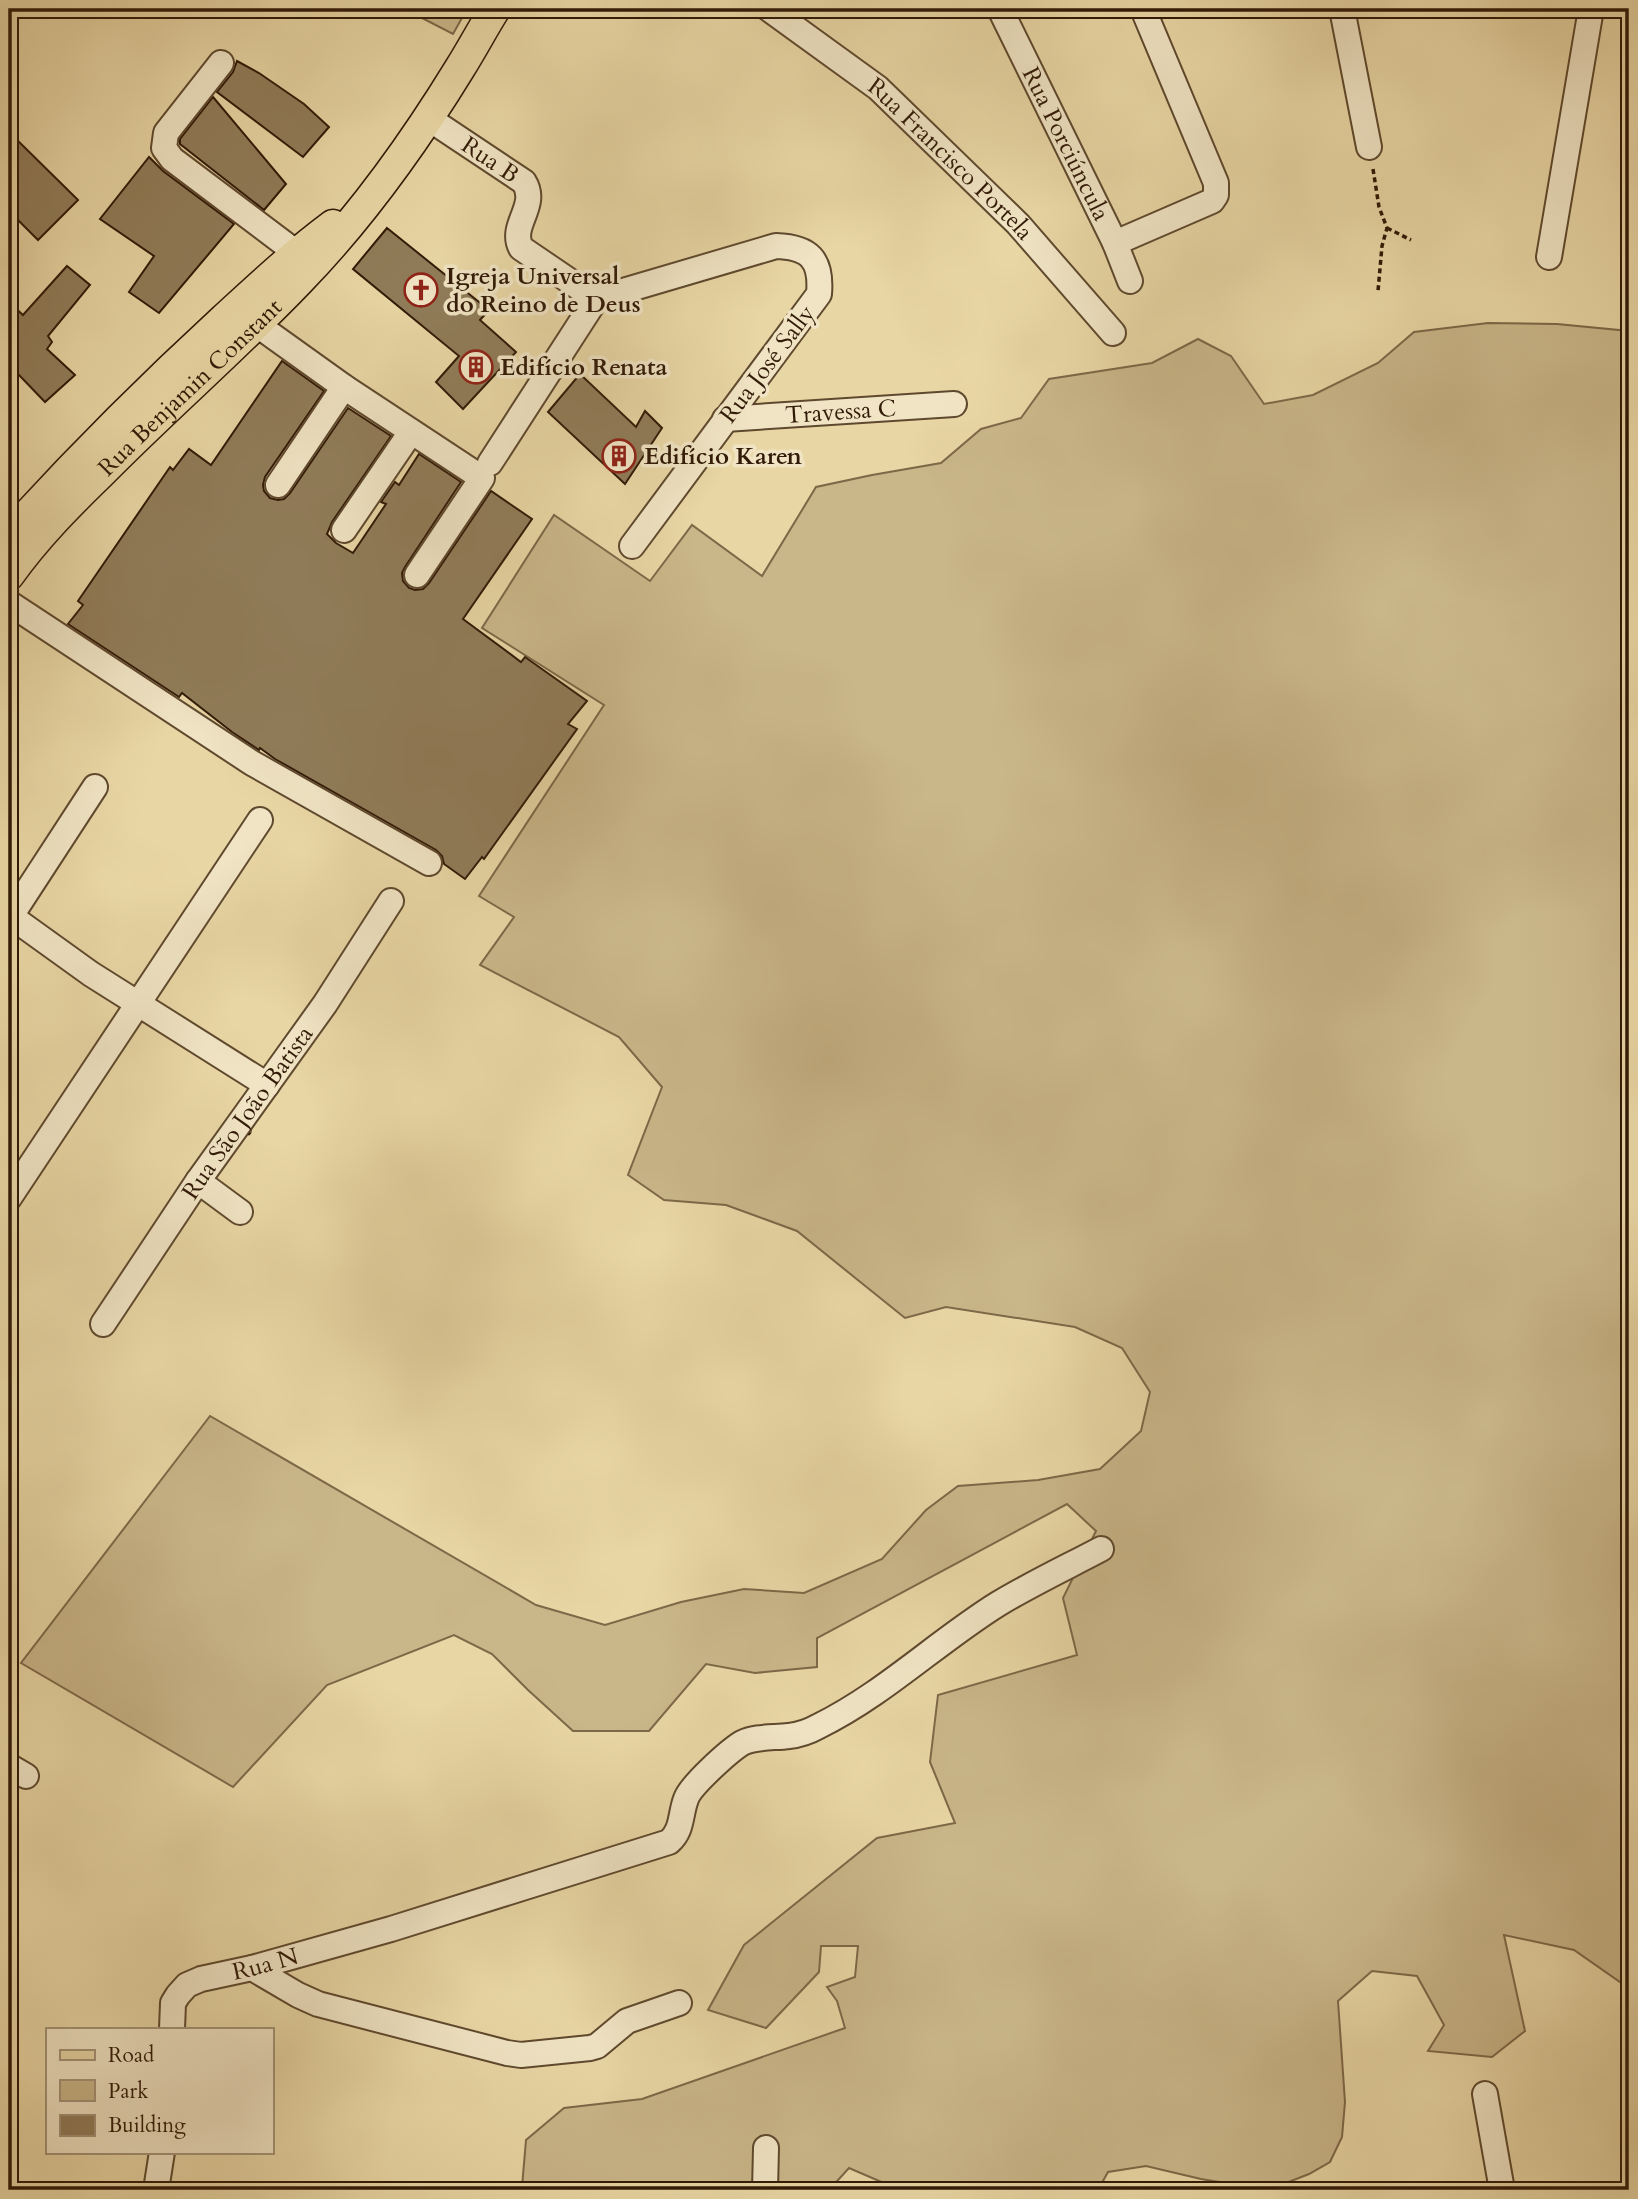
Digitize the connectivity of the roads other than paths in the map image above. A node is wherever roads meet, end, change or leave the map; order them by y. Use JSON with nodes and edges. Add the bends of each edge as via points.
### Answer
{"nodes":[{"id":1,"x":495,"y":9,"type":"edge"},
{"id":2,"x":769,"y":9,"type":"edge"},
{"id":3,"x":1000,"y":9,"type":"edge"},
{"id":4,"x":1143,"y":9,"type":"edge"},
{"id":5,"x":1342,"y":9,"type":"edge"},
{"id":6,"x":1591,"y":9,"type":"edge"},
{"id":7,"x":221,"y":63,"type":"dead end"},
{"id":8,"x":428,"y":118,"type":"junction"},
{"id":9,"x":1369,"y":146,"type":"road end"},
{"id":10,"x":1115,"y":243,"type":"junction"},
{"id":11,"x":1549,"y":257,"type":"dead end"},
{"id":12,"x":305,"y":259,"type":"junction"},
{"id":13,"x":1130,"y":281,"type":"dead end"},
{"id":14,"x":596,"y":299,"type":"junction"},
{"id":15,"x":256,"y":324,"type":"junction"},
{"id":16,"x":1113,"y":332,"type":"dead end"},
{"id":17,"x":344,"y":387,"type":"junction"},
{"id":18,"x":954,"y":404,"type":"dead end"},
{"id":19,"x":725,"y":419,"type":"junction"},
{"id":20,"x":411,"y":432,"type":"junction"},
{"id":21,"x":490,"y":463,"type":"dead end"},
{"id":22,"x":278,"y":485,"type":"dead end"},
{"id":23,"x":344,"y":530,"type":"dead end"},
{"id":24,"x":9,"y":535,"type":"edge"},
{"id":25,"x":632,"y":546,"type":"dead end"},
{"id":26,"x":9,"y":575,"type":"edge"},
{"id":27,"x":417,"y":575,"type":"dead end"},
{"id":28,"x":9,"y":603,"type":"edge"},
{"id":29,"x":95,"y":787,"type":"dead end"},
{"id":30,"x":260,"y":820,"type":"dead end"},
{"id":31,"x":429,"y":863,"type":"dead end"},
{"id":32,"x":391,"y":901,"type":"dead end"},
{"id":33,"x":9,"y":917,"type":"edge"},
{"id":34,"x":138,"y":1004,"type":"junction"},
{"id":35,"x":267,"y":1085,"type":"junction"},
{"id":36,"x":198,"y":1181,"type":"junction"},
{"id":37,"x":9,"y":1198,"type":"edge"},
{"id":38,"x":240,"y":1212,"type":"dead end"},
{"id":39,"x":103,"y":1324,"type":"dead end"},
{"id":40,"x":1101,"y":1549,"type":"dead end"},
{"id":41,"x":252,"y":1968,"type":"junction"},
{"id":42,"x":679,"y":2003,"type":"dead end"},
{"id":43,"x":172,"y":2028,"type":"edge"},
{"id":44,"x":1485,"y":2094,"type":"dead end"},
{"id":45,"x":766,"y":2148,"type":"dead end"},
{"id":46,"x":162,"y":2154,"type":"edge"},
{"id":47,"x":156,"y":2190,"type":"edge"},
{"id":48,"x":765,"y":2190,"type":"edge"},
{"id":49,"x":1502,"y":2190,"type":"edge"}],
"edges":[{"from":1,"to":8,"type":"main road","name":"Rua Benjamin Constant"},
{"from":2,"to":16,"type":"street","name":"Rua Francisco Portela","via":[[878,88],[1018,224]]},
{"from":3,"to":10,"type":"street","name":"Rua Porciúncula"},
{"from":4,"to":10,"type":"street","via":[[1216,190],[1212,201]]},
{"from":5,"to":9,"type":"street"},
{"from":6,"to":11,"type":"street"},
{"from":7,"to":12,"type":"street","via":[[166,133],[164,148],[172,159]]},
{"from":8,"to":12,"type":"main road","name":"Rua Benjamin Constant","via":[[370,199]]},
{"from":8,"to":14,"type":"street","name":"Rua B","via":[[524,182],[530,198],[517,236],[521,248]]},
{"from":10,"to":13,"type":"street","name":"Rua Porciúncula"},
{"from":12,"to":15,"type":"main road","name":"Rua Benjamin Constant"},
{"from":12,"to":24,"type":"main road","name":"Rua Benjamin Constant","via":[[169,370]]},
{"from":14,"to":19,"type":"street","name":"Rua José Sally","via":[[776,246],[797,247],[812,258],[820,278],[819,294]]},
{"from":14,"to":21,"type":"street"},
{"from":15,"to":17,"type":"street"},
{"from":15,"to":26,"type":"main road","name":"Rua Benjamin Constant","via":[[43,531]]},
{"from":17,"to":20,"type":"street"},
{"from":17,"to":22,"type":"street"},
{"from":18,"to":19,"type":"street","name":"Travessa C"},
{"from":19,"to":25,"type":"street","name":"Rua José Sally"},
{"from":20,"to":23,"type":"street"},
{"from":20,"to":27,"type":"street","via":[[482,478]]},
{"from":28,"to":31,"type":"street","via":[[252,763]]},
{"from":29,"to":33,"type":"street"},
{"from":30,"to":34,"type":"street"},
{"from":32,"to":35,"type":"street","name":"Rua São João Batista"},
{"from":33,"to":34,"type":"street"},
{"from":34,"to":35,"type":"street"},
{"from":34,"to":37,"type":"street"},
{"from":35,"to":36,"type":"street","name":"Rua São João Batista"},
{"from":36,"to":38,"type":"street"},
{"from":36,"to":39,"type":"street","name":"Rua São João Batista"},
{"from":40,"to":41,"type":"street","name":"Rua N","via":[[999,1604],[869,1698],[817,1728],[742,1743],[692,1786],[679,1829],[669,1842]]},
{"from":41,"to":42,"type":"street","via":[[318,2004],[521,2055],[597,2046],[627,2021]]},
{"from":41,"to":43,"type":"street","name":"Rua N","via":[[187,1985],[173,2003]]},
{"from":44,"to":49,"type":"street"},
{"from":45,"to":48,"type":"street"},
{"from":46,"to":47,"type":"street"}]}
